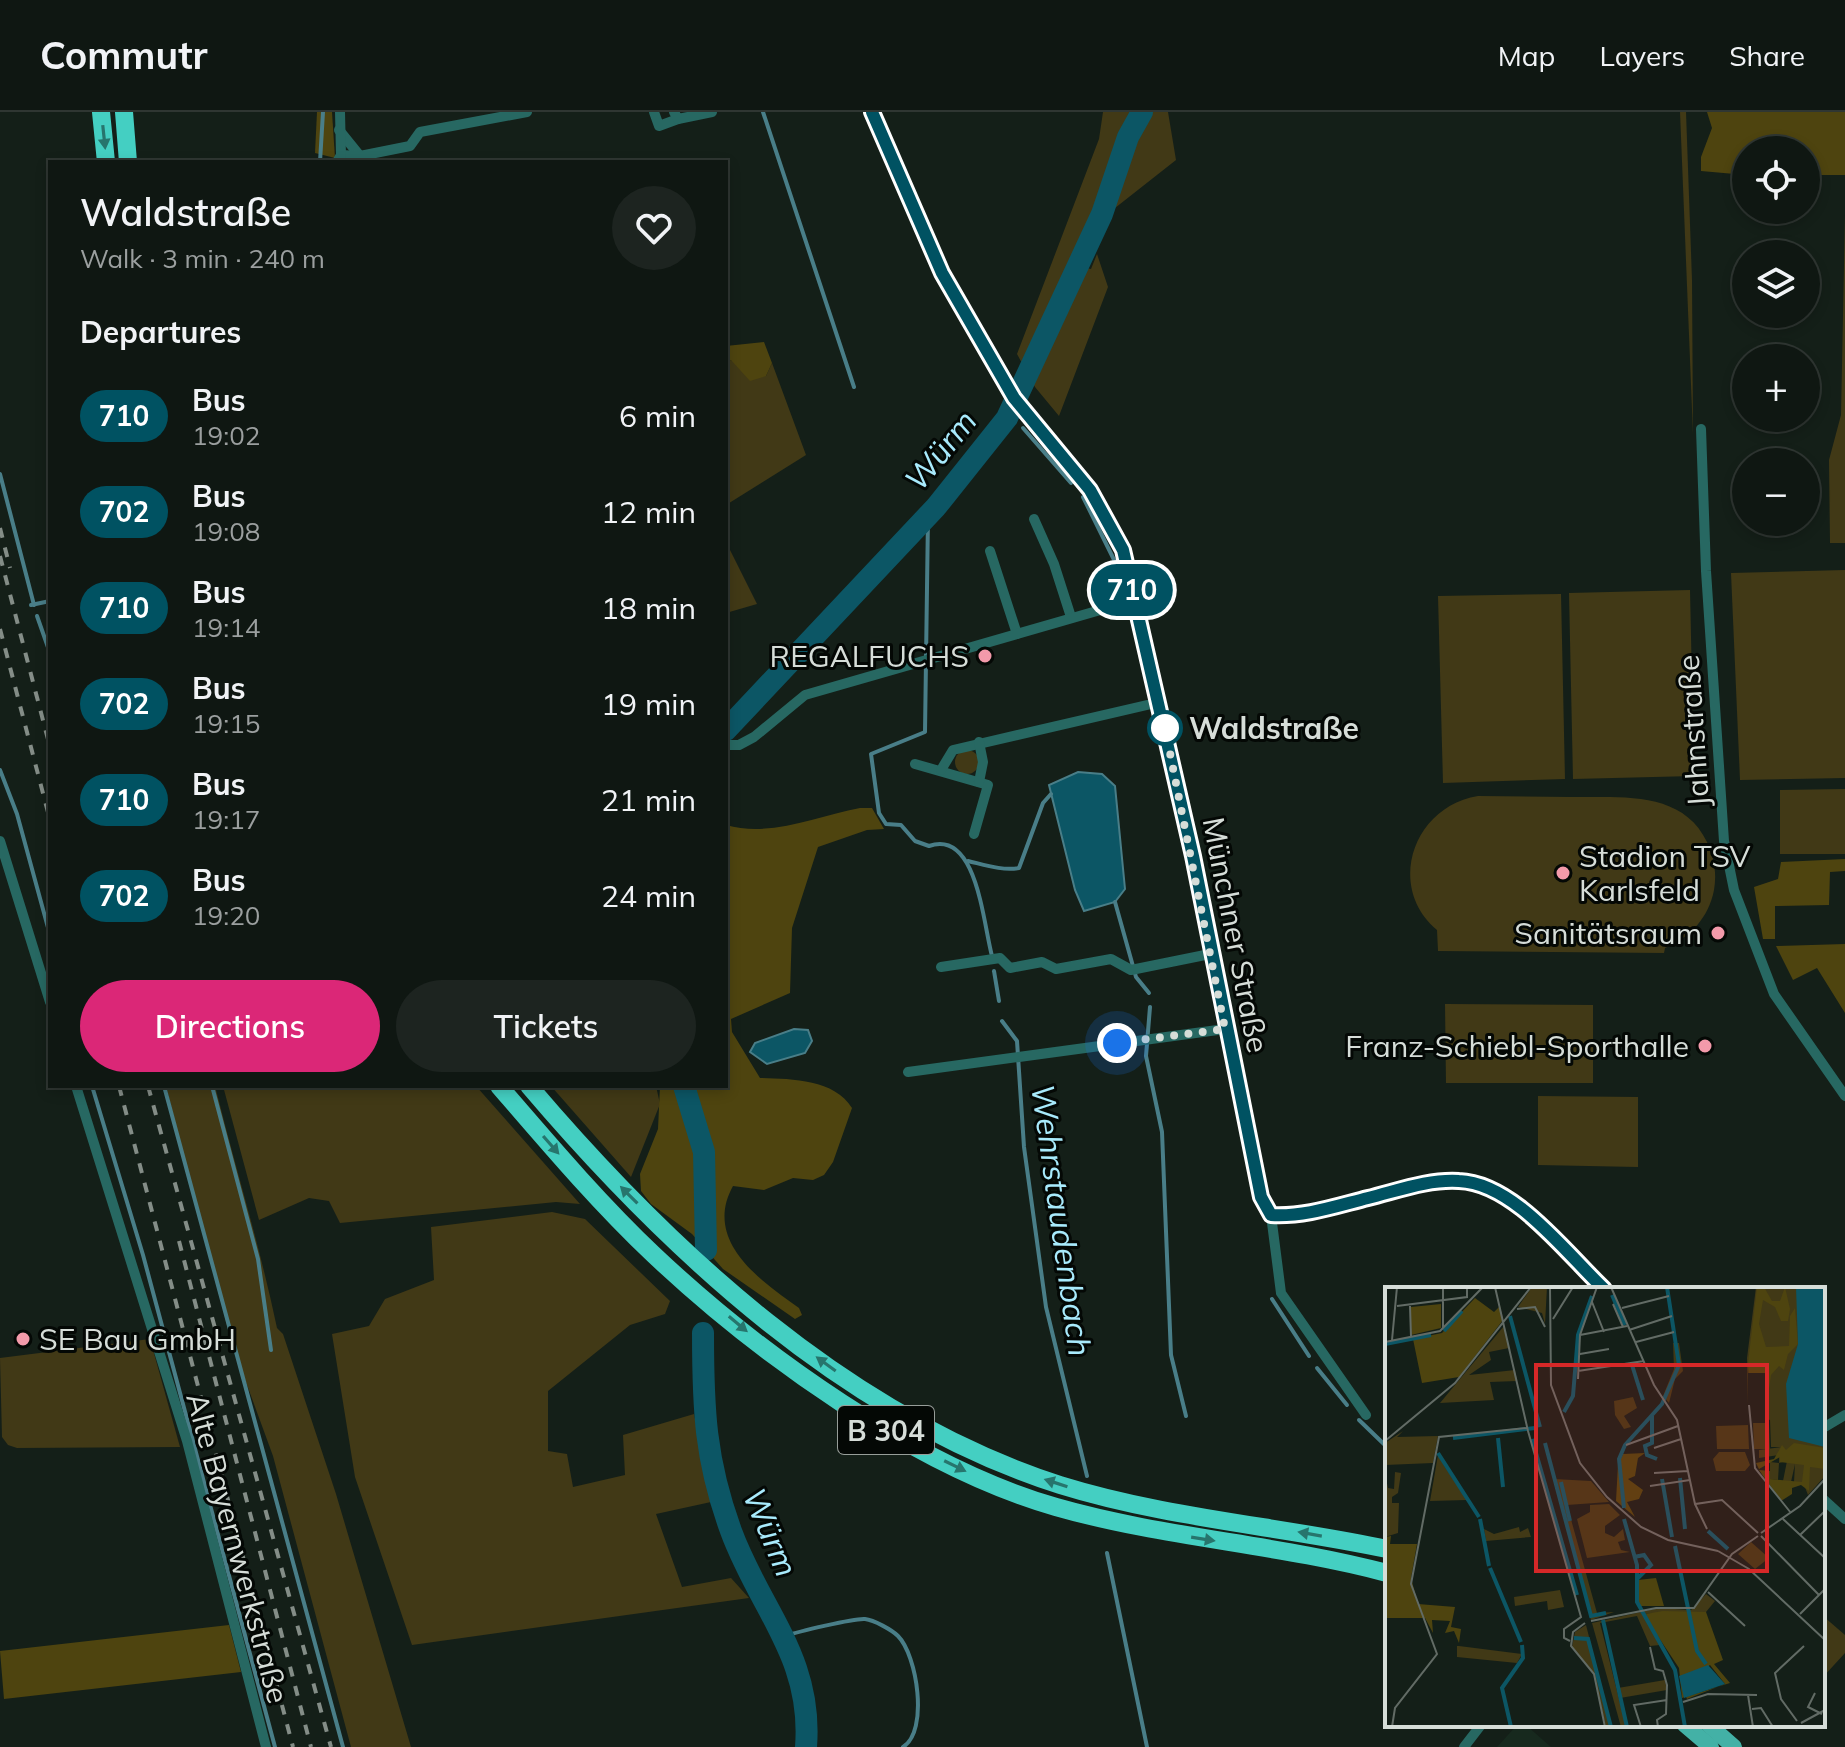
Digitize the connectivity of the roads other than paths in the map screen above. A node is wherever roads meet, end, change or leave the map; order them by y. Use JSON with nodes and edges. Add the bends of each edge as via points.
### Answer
{"nodes":[{"id":1,"x":101,"y":112,"type":"edge"},
{"id":2,"x":124,"y":112,"type":"edge"},
{"id":3,"x":340,"y":112,"type":"edge"},
{"id":4,"x":527,"y":112,"type":"edge"},
{"id":5,"x":654,"y":112,"type":"edge"},
{"id":6,"x":712,"y":112,"type":"edge"},
{"id":7,"x":872,"y":112,"type":"edge"},
{"id":8,"x":676,"y":116,"type":"edge"},
{"id":9,"x":339,"y":130,"type":"junction"},
{"id":10,"x":360,"y":156,"type":"junction"},
{"id":11,"x":339,"y":158,"type":"edge"},
{"id":12,"x":106,"y":160,"type":"edge"},
{"id":13,"x":128,"y":160,"type":"edge"},
{"id":14,"x":1701,"y":429,"type":"dead end"},
{"id":15,"x":1034,"y":519,"type":"dead end"},
{"id":16,"x":990,"y":551,"type":"dead end"},
{"id":17,"x":1135,"y":600,"type":"junction"},
{"id":18,"x":1071,"y":617,"type":"junction"},
{"id":19,"x":1017,"y":634,"type":"junction"},
{"id":20,"x":1160,"y":702,"type":"junction"},
{"id":21,"x":979,"y":742,"type":"junction"},
{"id":22,"x":728,"y":745,"type":"edge"},
{"id":23,"x":915,"y":764,"type":"dead end"},
{"id":24,"x":941,"y":770,"type":"junction"},
{"id":25,"x":979,"y":782,"type":"junction"},
{"id":26,"x":974,"y":834,"type":"dead end"},
{"id":27,"x":0,"y":841,"type":"edge"},
{"id":28,"x":1210,"y":954,"type":"junction"},
{"id":29,"x":941,"y":967,"type":"dead end"},
{"id":30,"x":48,"y":996,"type":"edge"},
{"id":31,"x":1225,"y":1029,"type":"junction"},
{"id":32,"x":908,"y":1072,"type":"dead end"},
{"id":33,"x":77,"y":1088,"type":"edge"},
{"id":34,"x":501,"y":1088,"type":"edge"},
{"id":35,"x":531,"y":1088,"type":"edge"},
{"id":36,"x":1845,"y":1096,"type":"edge"},
{"id":37,"x":1271,"y":1215,"type":"junction"},
{"id":38,"x":1601,"y":1287,"type":"edge"},
{"id":39,"x":1366,"y":1415,"type":"dead end"},
{"id":40,"x":1845,"y":1415,"type":"edge"},
{"id":41,"x":1825,"y":1427,"type":"edge"},
{"id":42,"x":1825,"y":1501,"type":"edge"},
{"id":43,"x":1845,"y":1519,"type":"edge"},
{"id":44,"x":1385,"y":1549,"type":"edge"},
{"id":45,"x":1385,"y":1573,"type":"edge"},
{"id":46,"x":1479,"y":1727,"type":"edge"},
{"id":47,"x":1687,"y":1727,"type":"edge"},
{"id":48,"x":1711,"y":1727,"type":"edge"},
{"id":49,"x":266,"y":1747,"type":"edge"},
{"id":50,"x":1464,"y":1747,"type":"edge"},
{"id":51,"x":1711,"y":1747,"type":"edge"},
{"id":52,"x":1734,"y":1747,"type":"edge"}],
"edges":[{"from":1,"to":12,"type":"highway","one_way":true},
{"from":2,"to":13,"type":"highway"},
{"from":3,"to":9,"type":"street"},
{"from":4,"to":10,"type":"street","via":[[420,132],[410,146]]},
{"from":5,"to":8,"type":"street","via":[[659,126]]},
{"from":6,"to":8,"type":"street"},
{"from":7,"to":17,"type":"street","name":"Münchner Straße","via":[[942,273],[1022,411],[1098,502],[1123,550]]},
{"from":9,"to":10,"type":"street"},
{"from":9,"to":11,"type":"street"},
{"from":10,"to":11,"type":"street"},
{"from":14,"to":36,"type":"street","name":"Jahnstraße","via":[[1724,841],[1734,890],[1774,994]]},
{"from":15,"to":18,"type":"street"},
{"from":16,"to":19,"type":"street"},
{"from":17,"to":18,"type":"street"},
{"from":17,"to":20,"type":"street","name":"Münchner Straße"},
{"from":18,"to":19,"type":"street"},
{"from":19,"to":22,"type":"street","via":[[805,695],[754,737]]},
{"from":20,"to":21,"type":"street"},
{"from":20,"to":28,"type":"street","name":"Münchner Straße"},
{"from":21,"to":24,"type":"street","via":[[953,750]]},
{"from":21,"to":25,"type":"street"},
{"from":23,"to":24,"type":"street"},
{"from":24,"to":25,"type":"street"},
{"from":25,"to":26,"type":"street","via":[[988,785]]},
{"from":27,"to":30,"type":"street"},
{"from":28,"to":29,"type":"street","via":[[1134,969],[1111,959],[1056,969],[1042,962],[1010,968],[1000,958]]},
{"from":28,"to":31,"type":"street","name":"Münchner Straße"},
{"from":31,"to":32,"type":"street"},
{"from":31,"to":37,"type":"street","name":"Münchner Straße","via":[[1261,1197]]},
{"from":33,"to":49,"type":"street","name":"Alte Bayernwerkstraße","via":[[189,1450]]},
{"from":34,"to":45,"type":"highway","number":"B 304","one_way":true,"via":[[655,1256],[761,1344],[917,1448],[1053,1506],[1176,1535]]},
{"from":44,"to":35,"type":"highway","number":"B 304","one_way":true,"via":[[1087,1493],[993,1460],[925,1427],[811,1353],[723,1282],[604,1170]]},
{"from":37,"to":38,"type":"street","via":[[1310,1212],[1430,1183],[1485,1186],[1526,1213]]},
{"from":37,"to":39,"type":"street","name":"Münchner Straße","via":[[1281,1293]]},
{"from":40,"to":41,"type":"street"},
{"from":42,"to":43,"type":"street"},
{"from":46,"to":50,"type":"street"},
{"from":47,"to":51,"type":"main road"},
{"from":48,"to":52,"type":"main road"}]}
